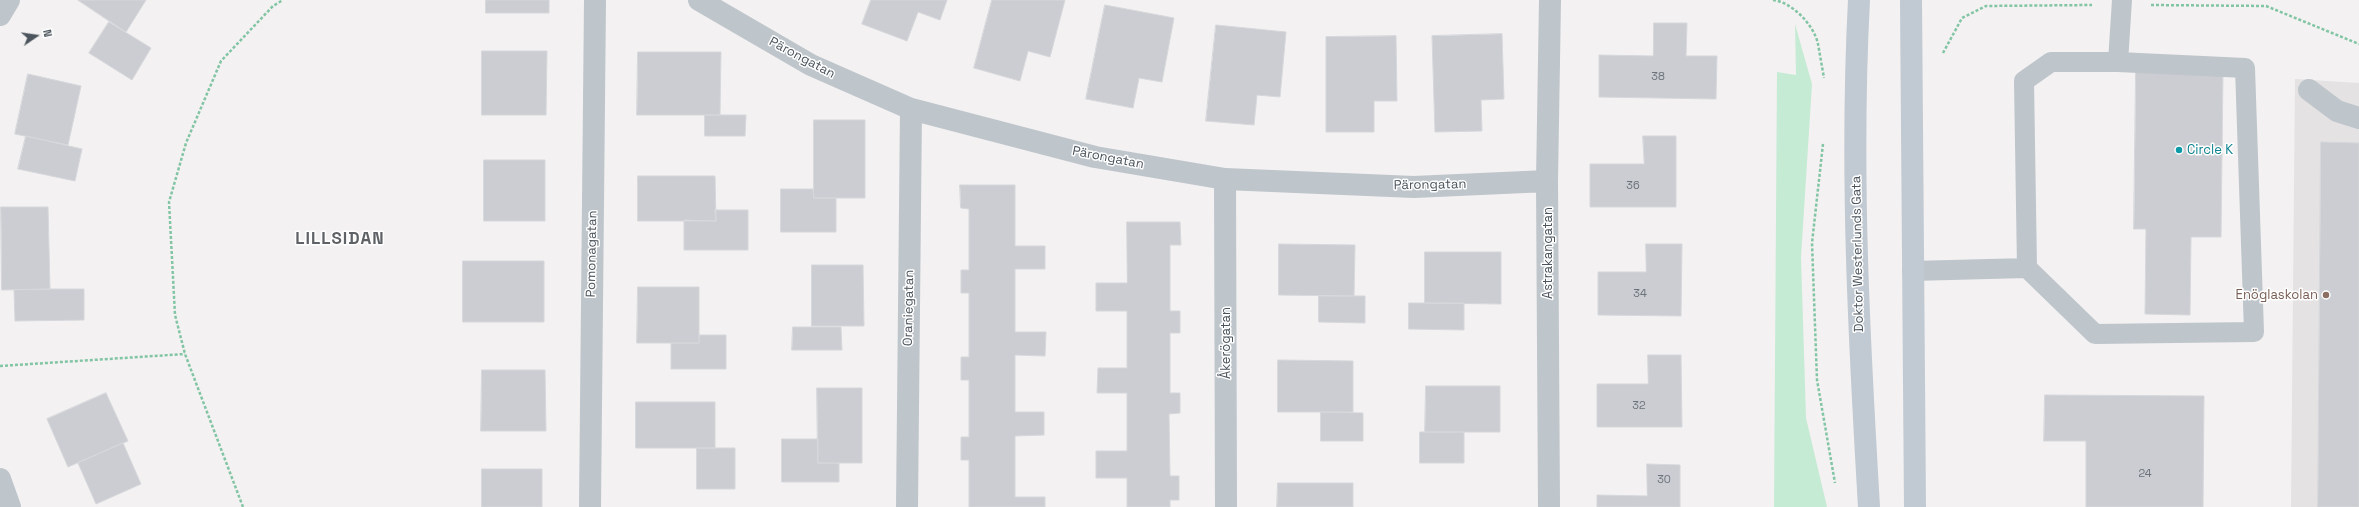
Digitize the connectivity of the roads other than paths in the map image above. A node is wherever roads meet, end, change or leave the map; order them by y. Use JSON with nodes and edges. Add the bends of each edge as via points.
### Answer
{"nodes":[{"id":1,"x":9,"y":0,"type":"edge"},
{"id":2,"x":595,"y":0,"type":"edge"},
{"id":3,"x":699,"y":0,"type":"edge"},
{"id":4,"x":1550,"y":0,"type":"edge"},
{"id":5,"x":1859,"y":0,"type":"edge"},
{"id":6,"x":1912,"y":0,"type":"edge"},
{"id":7,"x":2122,"y":0,"type":"edge"},
{"id":8,"x":0,"y":15,"type":"edge"},
{"id":9,"x":2118,"y":62,"type":"junction"},
{"id":10,"x":2309,"y":90,"type":"dead end"},
{"id":11,"x":911,"y":109,"type":"junction"},
{"id":12,"x":2359,"y":118,"type":"edge"},
{"id":13,"x":1225,"y":178,"type":"junction"},
{"id":14,"x":1548,"y":182,"type":"junction"},
{"id":15,"x":2027,"y":268,"type":"junction"},
{"id":16,"x":1912,"y":271,"type":"junction"},
{"id":17,"x":0,"y":479,"type":"edge"},
{"id":18,"x":10,"y":507,"type":"edge"},
{"id":19,"x":590,"y":507,"type":"edge"},
{"id":20,"x":907,"y":507,"type":"edge"},
{"id":21,"x":1226,"y":507,"type":"edge"},
{"id":22,"x":1549,"y":507,"type":"edge"},
{"id":23,"x":1869,"y":507,"type":"edge"},
{"id":24,"x":1915,"y":507,"type":"edge"}],
"edges":[{"from":1,"to":8,"type":"street"},
{"from":2,"to":19,"type":"street","name":"Pomonagatan"},
{"from":3,"to":11,"type":"street","name":"Pärongatan","via":[[811,65]]},
{"from":4,"to":14,"type":"street","name":"Astrakangatan"},
{"from":5,"to":23,"type":"main road","name":"Doktor Westerlunds Gata","via":[[1856,56],[1855,251]]},
{"from":6,"to":16,"type":"main road"},
{"from":7,"to":9,"type":"lane"},
{"from":9,"to":15,"type":"lane","via":[[2051,62],[2024,81]]},
{"from":9,"to":15,"type":"lane","via":[[2245,68],[2254,332],[2095,334]]},
{"from":10,"to":12,"type":"street","via":[[2337,110]]},
{"from":11,"to":13,"type":"street","name":"Pärongatan","via":[[1095,157]]},
{"from":11,"to":20,"type":"street","name":"Oraniegatan"},
{"from":13,"to":14,"type":"street","name":"Pärongatan","via":[[1414,187]]},
{"from":13,"to":21,"type":"street","name":"Åkerögatan"},
{"from":14,"to":22,"type":"street","name":"Astrakangatan"},
{"from":15,"to":16,"type":"lane"},
{"from":16,"to":24,"type":"main road"},
{"from":17,"to":18,"type":"street"}]}
